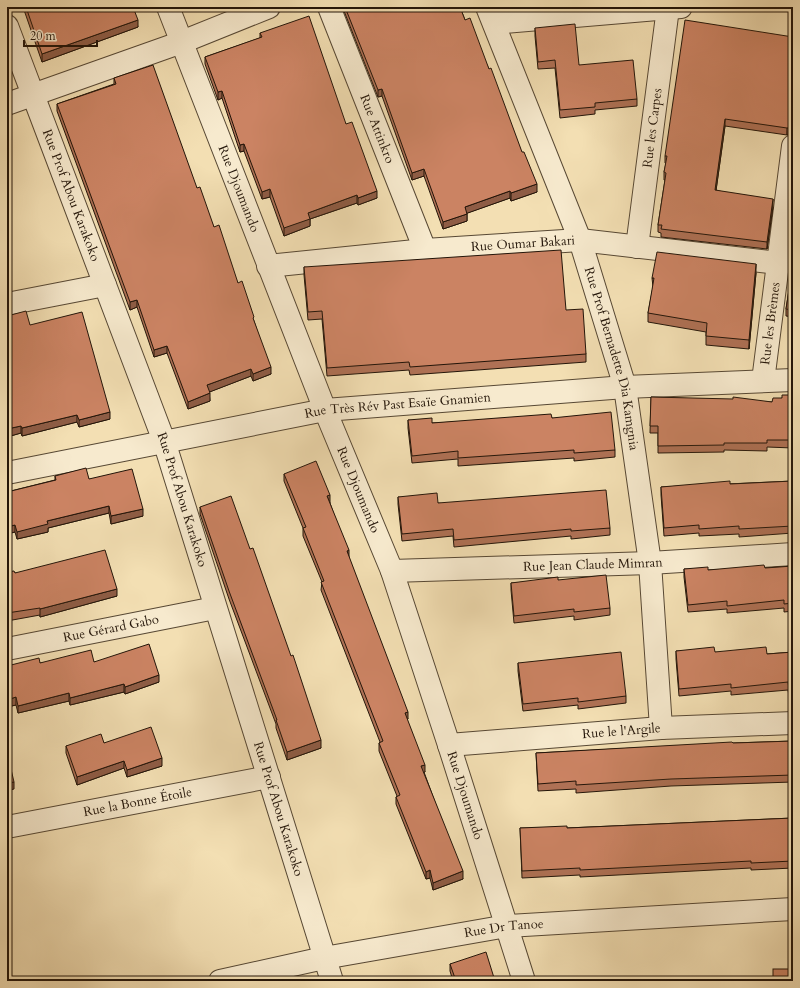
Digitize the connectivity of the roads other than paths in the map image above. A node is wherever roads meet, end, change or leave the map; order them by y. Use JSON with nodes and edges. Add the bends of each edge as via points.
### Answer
{"nodes":[{"id":1,"x":168,"y":7,"type":"edge"},
{"id":2,"x":269,"y":7,"type":"edge"},
{"id":3,"x":329,"y":7,"type":"edge"},
{"id":4,"x":674,"y":7,"type":"edge"},
{"id":5,"x":491,"y":15,"type":"edge"},
{"id":6,"x":7,"y":26,"type":"edge"},
{"id":7,"x":182,"y":42,"type":"junction"},
{"id":8,"x":34,"y":95,"type":"junction"},
{"id":9,"x":7,"y":104,"type":"edge"},
{"id":10,"x":793,"y":146,"type":"edge"},
{"id":11,"x":580,"y":240,"type":"junction"},
{"id":12,"x":637,"y":248,"type":"junction"},
{"id":13,"x":425,"y":250,"type":"junction"},
{"id":14,"x":778,"y":263,"type":"junction"},
{"id":15,"x":268,"y":266,"type":"junction"},
{"id":16,"x":105,"y":285,"type":"junction"},
{"id":17,"x":7,"y":304,"type":"edge"},
{"id":18,"x":793,"y":380,"type":"edge"},
{"id":19,"x":763,"y":381,"type":"junction"},
{"id":20,"x":625,"y":387,"type":"junction"},
{"id":21,"x":325,"y":410,"type":"junction"},
{"id":22,"x":164,"y":441,"type":"junction"},
{"id":23,"x":7,"y":473,"type":"edge"},
{"id":24,"x":793,"y":554,"type":"edge"},
{"id":25,"x":650,"y":563,"type":"junction"},
{"id":26,"x":392,"y":571,"type":"junction"},
{"id":27,"x":215,"y":608,"type":"junction"},
{"id":28,"x":7,"y":649,"type":"edge"},
{"id":29,"x":793,"y":723,"type":"edge"},
{"id":30,"x":661,"y":728,"type":"junction"},
{"id":31,"x":449,"y":745,"type":"junction"},
{"id":32,"x":269,"y":777,"type":"junction"},
{"id":33,"x":7,"y":827,"type":"edge"},
{"id":34,"x":793,"y":909,"type":"edge"},
{"id":35,"x":507,"y":926,"type":"junction"},
{"id":36,"x":324,"y":958,"type":"junction"},
{"id":37,"x":220,"y":981,"type":"edge"},
{"id":38,"x":332,"y":981,"type":"edge"},
{"id":39,"x":524,"y":981,"type":"edge"}],
"edges":[{"from":1,"to":7,"type":"street","name":"Rue Djoumando"},
{"from":2,"to":7,"type":"street"},
{"from":3,"to":13,"type":"street","name":"Rue Attinkro"},
{"from":4,"to":5,"type":"street"},
{"from":4,"to":12,"type":"street","name":"Rue les Carpes"},
{"from":5,"to":11,"type":"street","name":"Rue Prof Bernadette Dia Kamgnia"},
{"from":6,"to":8,"type":"street","name":"Rue Prof Abou Karakoko"},
{"from":7,"to":8,"type":"street"},
{"from":7,"to":15,"type":"street","name":"Rue Djoumando"},
{"from":8,"to":9,"type":"street"},
{"from":8,"to":16,"type":"street","name":"Rue Prof Abou Karakoko"},
{"from":10,"to":14,"type":"street","name":"Rue les Brèmes"},
{"from":11,"to":12,"type":"street","name":"Rue Oumar Bakari"},
{"from":11,"to":13,"type":"street","name":"Rue Oumar Bakari"},
{"from":11,"to":20,"type":"street","name":"Rue Prof Bernadette Dia Kamgnia"},
{"from":12,"to":14,"type":"street","name":"Rue Oumar Bakari"},
{"from":13,"to":15,"type":"street","name":"Rue Oumar Bakari"},
{"from":14,"to":19,"type":"street","name":"Rue les Brèmes"},
{"from":15,"to":21,"type":"street","name":"Rue Djoumando"},
{"from":16,"to":17,"type":"street"},
{"from":16,"to":22,"type":"street","name":"Rue Prof Abou Karakoko"},
{"from":18,"to":19,"type":"street","name":"Rue Très Rév Past Esaïe Gnamien"},
{"from":19,"to":20,"type":"street","name":"Rue Très Rév Past Esaïe Gnamien"},
{"from":20,"to":21,"type":"street","name":"Rue Très Rév Past Esaïe Gnamien"},
{"from":20,"to":25,"type":"street","name":"Rue Prof Bernadette Dia Kamgnia"},
{"from":21,"to":22,"type":"street","name":"Rue Très Rév Past Esaïe Gnamien"},
{"from":21,"to":26,"type":"street","name":"Rue Djoumando"},
{"from":22,"to":23,"type":"street","name":"Rue Très Rév Past Esaïe Gnamien"},
{"from":22,"to":27,"type":"street","name":"Rue Prof Abou Karakoko"},
{"from":24,"to":25,"type":"street","name":"Rue Jean Claude Mimran"},
{"from":25,"to":26,"type":"street","name":"Rue Jean Claude Mimran"},
{"from":25,"to":30,"type":"street","name":"Rue Prof Bernadette Dia Kamgnia"},
{"from":26,"to":31,"type":"street","name":"Rue Djoumando"},
{"from":27,"to":28,"type":"street","name":"Rue Gérard Gabo"},
{"from":27,"to":32,"type":"street","name":"Rue Prof Abou Karakoko"},
{"from":29,"to":30,"type":"street","name":"Rue le l'Argile"},
{"from":30,"to":31,"type":"street","name":"Rue le l'Argile"},
{"from":31,"to":35,"type":"street","name":"Rue Djoumando"},
{"from":32,"to":33,"type":"street","name":"Rue la Bonne Étoile"},
{"from":32,"to":36,"type":"street","name":"Rue Prof Abou Karakoko"},
{"from":34,"to":35,"type":"street","name":"Rue Dr Tanoe"},
{"from":35,"to":36,"type":"street","name":"Rue Dr Tanoe"},
{"from":35,"to":39,"type":"street","name":"Rue Djoumando"},
{"from":36,"to":37,"type":"street","name":"Rue Dr Tanoe"},
{"from":36,"to":38,"type":"street","name":"Rue Prof Abou Karakoko"}]}
